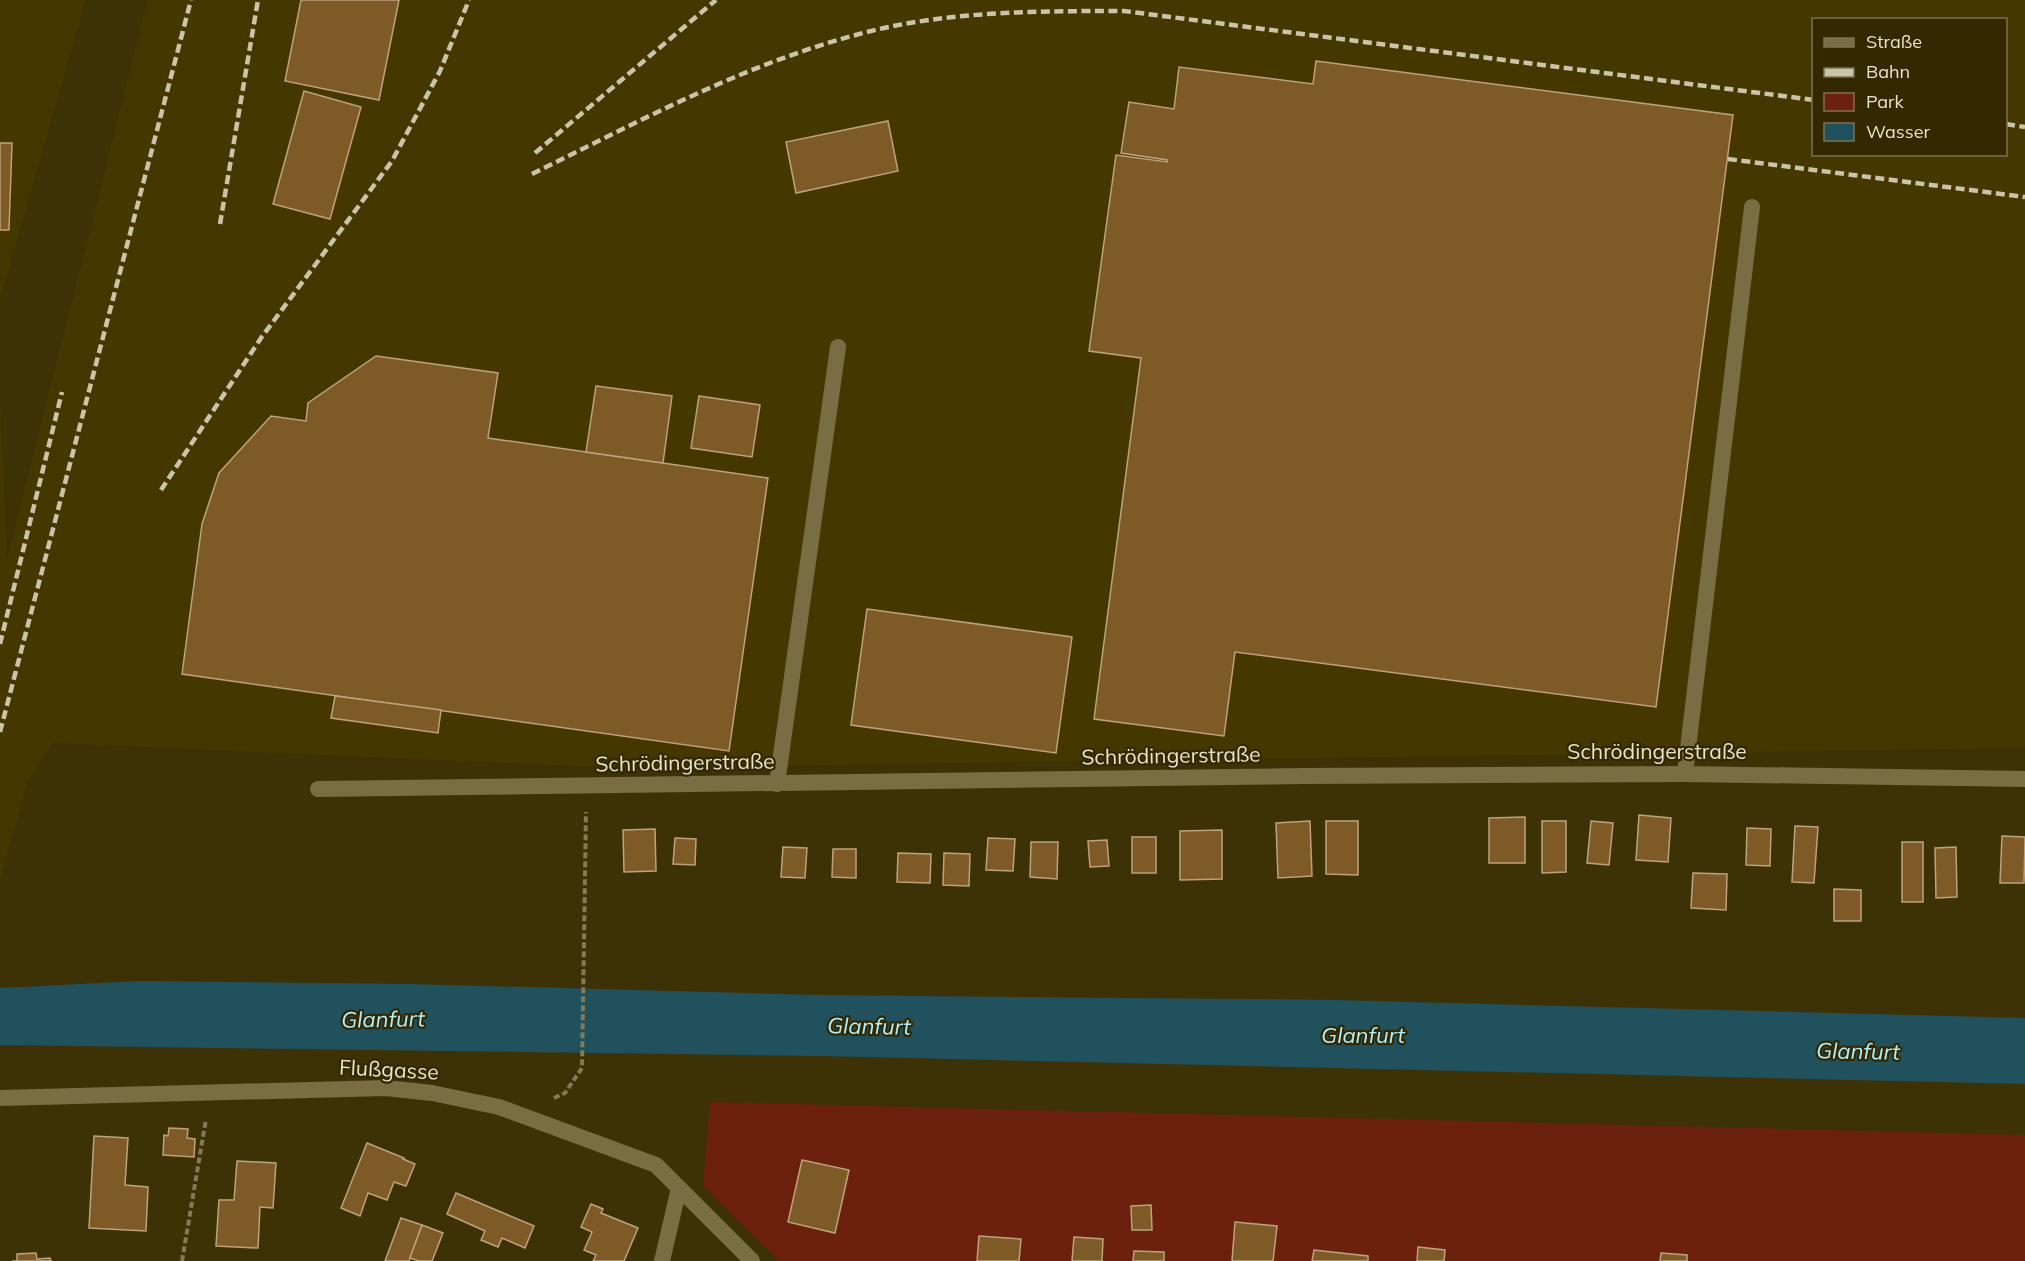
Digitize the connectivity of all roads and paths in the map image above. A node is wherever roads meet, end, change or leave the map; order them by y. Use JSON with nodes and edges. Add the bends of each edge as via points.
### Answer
{"nodes":[{"id":1,"x":1752,"y":207,"type":"dead end"},
{"id":2,"x":838,"y":346,"type":"dead end"},
{"id":3,"x":1685,"y":774,"type":"junction"},
{"id":4,"x":2025,"y":778,"type":"edge"},
{"id":5,"x":777,"y":784,"type":"junction"},
{"id":6,"x":588,"y":787,"type":"junction"},
{"id":7,"x":318,"y":789,"type":"dead end"},
{"id":8,"x":582,"y":1068,"type":"dead end"},
{"id":9,"x":210,"y":1092,"type":"junction"},
{"id":10,"x":0,"y":1098,"type":"edge"},
{"id":11,"x":679,"y":1188,"type":"junction"},
{"id":12,"x":182,"y":1261,"type":"edge"},
{"id":13,"x":662,"y":1261,"type":"edge"},
{"id":14,"x":752,"y":1261,"type":"edge"}],
"edges":[{"from":1,"to":3,"type":"street"},
{"from":2,"to":5,"type":"street"},
{"from":3,"to":4,"type":"street","name":"Schrödingerstraße"},
{"from":3,"to":5,"type":"street","name":"Schrödingerstraße"},
{"from":5,"to":6,"type":"street","name":"Schrödingerstraße"},
{"from":6,"to":7,"type":"street","name":"Schrödingerstraße"},
{"from":6,"to":8,"type":"path"},
{"from":9,"to":10,"type":"street","name":"Flußgasse"},
{"from":9,"to":11,"type":"street","name":"Flußgasse","via":[[386,1088],[432,1093],[499,1107],[656,1165]]},
{"from":9,"to":12,"type":"path"},
{"from":11,"to":13,"type":"street"},
{"from":11,"to":14,"type":"street","name":"Flußgasse"}]}
